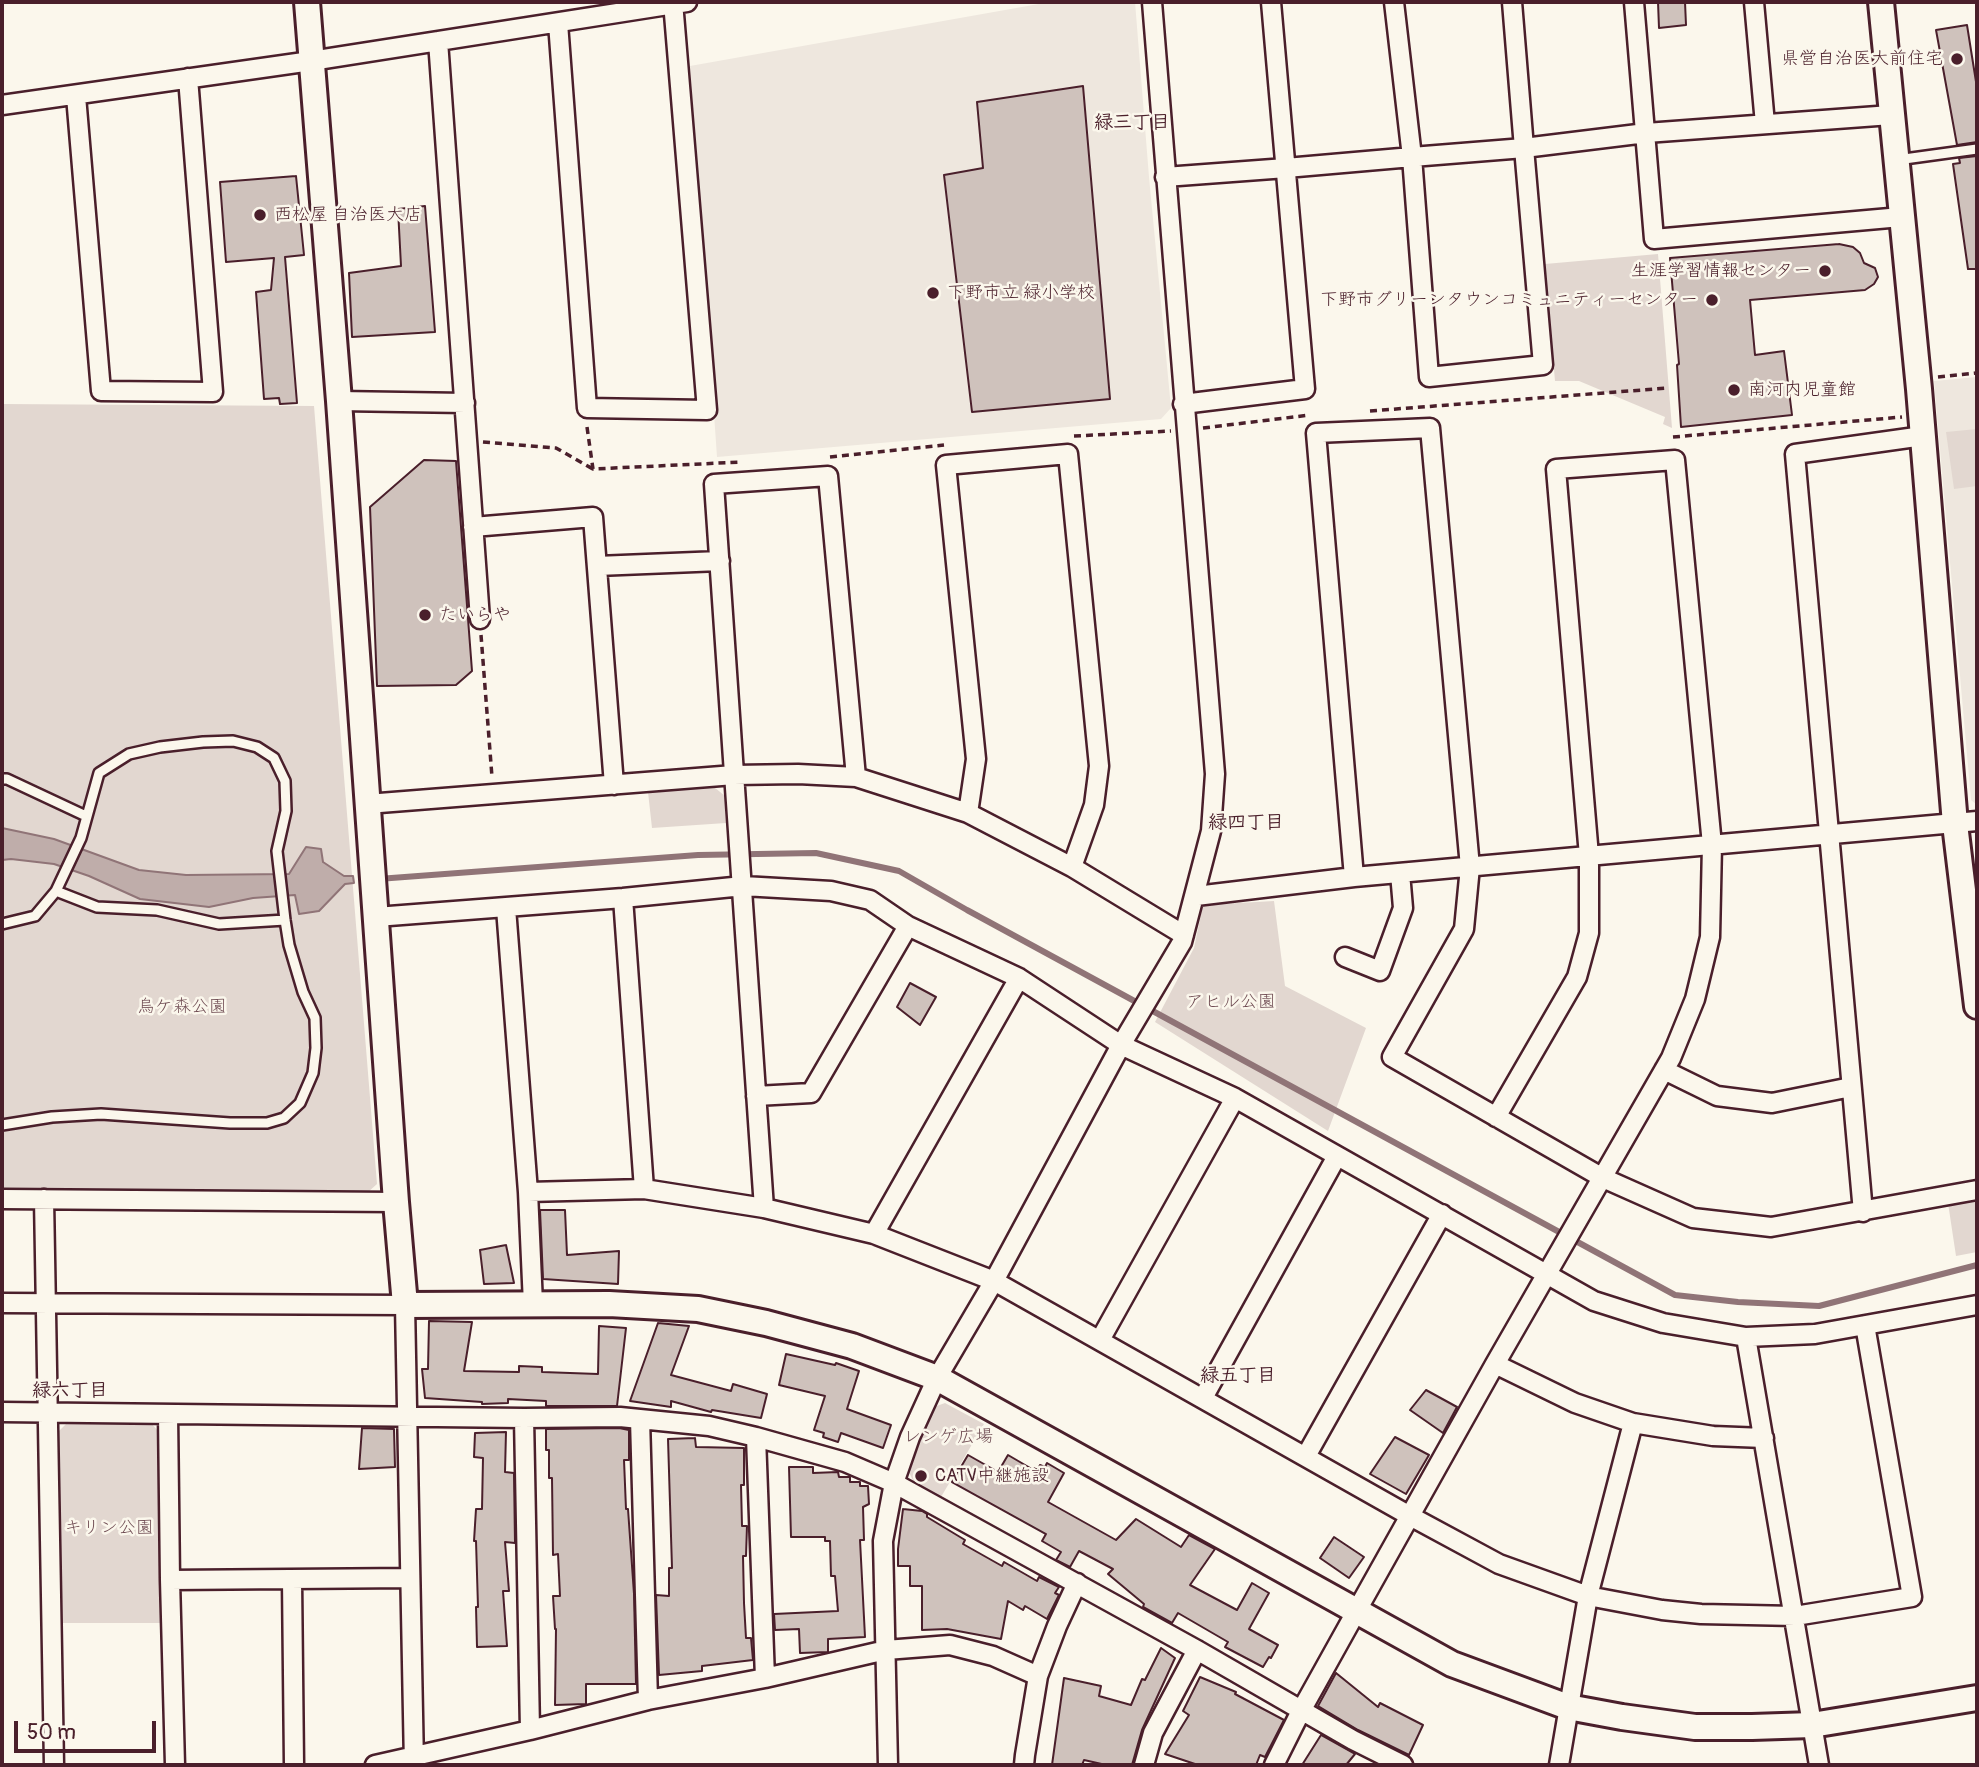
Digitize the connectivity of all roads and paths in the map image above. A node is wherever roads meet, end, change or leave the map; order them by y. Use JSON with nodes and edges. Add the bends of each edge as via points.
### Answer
{"nodes":[{"id":1,"x":307,"y":2,"type":"edge"},
{"id":2,"x":1152,"y":2,"type":"edge"},
{"id":3,"x":1271,"y":2,"type":"edge"},
{"id":4,"x":1394,"y":2,"type":"edge"},
{"id":5,"x":1512,"y":2,"type":"edge"},
{"id":6,"x":1634,"y":2,"type":"edge"},
{"id":7,"x":1754,"y":2,"type":"edge"},
{"id":8,"x":1881,"y":2,"type":"edge"},
{"id":9,"x":677,"y":3,"type":"edge"},
{"id":10,"x":558,"y":23,"type":"junction"},
{"id":11,"x":438,"y":41,"type":"junction"},
{"id":12,"x":311,"y":61,"type":"junction"},
{"id":13,"x":188,"y":78,"type":"junction"},
{"id":14,"x":76,"y":96,"type":"junction"},
{"id":15,"x":2,"y":105,"type":"edge"},
{"id":16,"x":1891,"y":115,"type":"junction"},
{"id":17,"x":1765,"y":124,"type":"junction"},
{"id":18,"x":1646,"y":133,"type":"junction"},
{"id":19,"x":1524,"y":148,"type":"junction"},
{"id":20,"x":1977,"y":149,"type":"edge"},
{"id":21,"x":1412,"y":157,"type":"junction"},
{"id":22,"x":1896,"y":160,"type":"junction"},
{"id":23,"x":1286,"y":168,"type":"junction"},
{"id":24,"x":1165,"y":177,"type":"junction"},
{"id":25,"x":1901,"y":217,"type":"junction"},
{"id":26,"x":1977,"y":373,"type":"edge"},
{"id":27,"x":1918,"y":379,"type":"junction"},
{"id":28,"x":1668,"y":388,"type":"dead end"},
{"id":29,"x":339,"y":401,"type":"junction"},
{"id":30,"x":464,"y":403,"type":"junction"},
{"id":31,"x":1183,"y":404,"type":"junction"},
{"id":32,"x":587,"y":408,"type":"junction"},
{"id":33,"x":1363,"y":411,"type":"dead end"},
{"id":34,"x":1321,"y":414,"type":"dead end"},
{"id":35,"x":1904,"y":417,"type":"dead end"},
{"id":36,"x":1185,"y":430,"type":"junction"},
{"id":37,"x":1064,"y":436,"type":"dead end"},
{"id":38,"x":1923,"y":436,"type":"junction"},
{"id":39,"x":1673,"y":437,"type":"dead end"},
{"id":40,"x":467,"y":441,"type":"junction"},
{"id":41,"x":956,"y":444,"type":"dead end"},
{"id":42,"x":826,"y":457,"type":"dead end"},
{"id":43,"x":713,"y":464,"type":"dead end"},
{"id":44,"x":593,"y":469,"type":"junction"},
{"id":45,"x":473,"y":527,"type":"junction"},
{"id":46,"x":720,"y":561,"type":"junction"},
{"id":47,"x":597,"y":566,"type":"junction"},
{"id":48,"x":480,"y":619,"type":"joint"},
{"id":49,"x":734,"y":775,"type":"junction"},
{"id":50,"x":856,"y":777,"type":"junction"},
{"id":51,"x":2,"y":779,"type":"edge"},
{"id":52,"x":614,"y":785,"type":"junction"},
{"id":53,"x":493,"y":793,"type":"junction"},
{"id":54,"x":367,"y":804,"type":"junction"},
{"id":55,"x":968,"y":813,"type":"junction"},
{"id":56,"x":86,"y":816,"type":"junction"},
{"id":57,"x":1966,"y":822,"type":"edge"},
{"id":58,"x":1828,"y":835,"type":"junction"},
{"id":59,"x":1712,"y":845,"type":"junction"},
{"id":60,"x":1589,"y":856,"type":"junction"},
{"id":61,"x":1072,"y":867,"type":"junction"},
{"id":62,"x":1470,"y":867,"type":"junction"},
{"id":63,"x":1400,"y":873,"type":"junction"},
{"id":64,"x":1354,"y":877,"type":"junction"},
{"id":65,"x":743,"y":886,"type":"junction"},
{"id":66,"x":56,"y":891,"type":"junction"},
{"id":67,"x":1196,"y":896,"type":"junction"},
{"id":68,"x":623,"y":898,"type":"junction"},
{"id":69,"x":506,"y":908,"type":"junction"},
{"id":70,"x":376,"y":917,"type":"junction"},
{"id":71,"x":285,"y":920,"type":"junction"},
{"id":72,"x":2,"y":925,"type":"edge"},
{"id":73,"x":908,"y":926,"type":"junction"},
{"id":74,"x":1184,"y":935,"type":"junction"},
{"id":75,"x":1345,"y":957,"type":"dead end"},
{"id":76,"x":1019,"y":978,"type":"junction"},
{"id":77,"x":1977,"y":1006,"type":"edge"},
{"id":78,"x":1121,"y":1045,"type":"junction"},
{"id":79,"x":1664,"y":1070,"type":"junction"},
{"id":80,"x":1851,"y":1087,"type":"junction"},
{"id":81,"x":756,"y":1096,"type":"junction"},
{"id":82,"x":1235,"y":1098,"type":"junction"},
{"id":83,"x":1496,"y":1117,"type":"junction"},
{"id":84,"x":2,"y":1125,"type":"edge"},
{"id":85,"x":1338,"y":1156,"type":"junction"},
{"id":86,"x":1602,"y":1178,"type":"junction"},
{"id":87,"x":644,"y":1189,"type":"junction"},
{"id":88,"x":1977,"y":1191,"type":"edge"},
{"id":89,"x":528,"y":1192,"type":"junction"},
{"id":90,"x":2,"y":1199,"type":"edge"},
{"id":91,"x":44,"y":1199,"type":"junction"},
{"id":92,"x":396,"y":1202,"type":"junction"},
{"id":93,"x":764,"y":1208,"type":"junction"},
{"id":94,"x":1863,"y":1212,"type":"junction"},
{"id":95,"x":1442,"y":1214,"type":"junction"},
{"id":96,"x":874,"y":1234,"type":"junction"},
{"id":97,"x":1547,"y":1275,"type":"junction"},
{"id":98,"x":994,"y":1282,"type":"junction"},
{"id":99,"x":2,"y":1303,"type":"edge"},
{"id":100,"x":46,"y":1303,"type":"junction"},
{"id":101,"x":533,"y":1304,"type":"junction"},
{"id":102,"x":405,"y":1305,"type":"junction"},
{"id":103,"x":1977,"y":1305,"type":"edge"},
{"id":104,"x":1865,"y":1325,"type":"junction"},
{"id":105,"x":1746,"y":1338,"type":"junction"},
{"id":106,"x":1100,"y":1340,"type":"junction"},
{"id":107,"x":1495,"y":1364,"type":"junction"},
{"id":108,"x":937,"y":1378,"type":"junction"},
{"id":109,"x":1203,"y":1398,"type":"junction"},
{"id":110,"x":2,"y":1412,"type":"edge"},
{"id":111,"x":49,"y":1412,"type":"junction"},
{"id":112,"x":168,"y":1414,"type":"junction"},
{"id":113,"x":408,"y":1417,"type":"junction"},
{"id":114,"x":524,"y":1418,"type":"junction"},
{"id":115,"x":640,"y":1419,"type":"junction"},
{"id":116,"x":1633,"y":1423,"type":"junction"},
{"id":117,"x":756,"y":1437,"type":"junction"},
{"id":118,"x":1764,"y":1438,"type":"junction"},
{"id":119,"x":1306,"y":1456,"type":"junction"},
{"id":120,"x":894,"y":1483,"type":"junction"},
{"id":121,"x":1410,"y":1516,"type":"junction"},
{"id":122,"x":411,"y":1578,"type":"junction"},
{"id":123,"x":170,"y":1580,"type":"junction"},
{"id":124,"x":292,"y":1580,"type":"junction"},
{"id":125,"x":1077,"y":1583,"type":"junction"},
{"id":126,"x":1588,"y":1596,"type":"junction"},
{"id":127,"x":1356,"y":1612,"type":"junction"},
{"id":128,"x":1795,"y":1616,"type":"junction"},
{"id":129,"x":886,"y":1650,"type":"junction"},
{"id":130,"x":1197,"y":1650,"type":"junction"},
{"id":131,"x":1038,"y":1676,"type":"junction"},
{"id":132,"x":765,"y":1678,"type":"junction"},
{"id":133,"x":1977,"y":1698,"type":"edge"},
{"id":134,"x":648,"y":1700,"type":"junction"},
{"id":135,"x":1568,"y":1707,"type":"junction"},
{"id":136,"x":1302,"y":1709,"type":"junction"},
{"id":137,"x":1812,"y":1725,"type":"junction"},
{"id":138,"x":530,"y":1730,"type":"junction"},
{"id":139,"x":414,"y":1761,"type":"edge"},
{"id":140,"x":1398,"y":1764,"type":"edge"},
{"id":141,"x":54,"y":1765,"type":"edge"},
{"id":142,"x":175,"y":1765,"type":"edge"},
{"id":143,"x":294,"y":1765,"type":"edge"},
{"id":144,"x":375,"y":1765,"type":"edge"},
{"id":145,"x":888,"y":1765,"type":"edge"},
{"id":146,"x":1024,"y":1765,"type":"edge"},
{"id":147,"x":1144,"y":1765,"type":"edge"},
{"id":148,"x":1274,"y":1765,"type":"edge"},
{"id":149,"x":1559,"y":1765,"type":"edge"},
{"id":150,"x":1819,"y":1765,"type":"edge"}],
"edges":[{"from":1,"to":12,"type":"street"},
{"from":2,"to":24,"type":"street"},
{"from":3,"to":23,"type":"street"},
{"from":4,"to":21,"type":"street"},
{"from":5,"to":19,"type":"street"},
{"from":6,"to":18,"type":"street"},
{"from":7,"to":17,"type":"street"},
{"from":8,"to":16,"type":"street"},
{"from":9,"to":10,"type":"street"},
{"from":9,"to":32,"type":"street","via":[[707,410]]},
{"from":10,"to":11,"type":"street"},
{"from":10,"to":32,"type":"street"},
{"from":11,"to":12,"type":"street"},
{"from":11,"to":30,"type":"street"},
{"from":12,"to":13,"type":"street"},
{"from":12,"to":29,"type":"street"},
{"from":13,"to":14,"type":"street"},
{"from":13,"to":14,"type":"street","via":[[213,392],[101,391]]},
{"from":14,"to":15,"type":"street"},
{"from":16,"to":17,"type":"street"},
{"from":16,"to":22,"type":"street"},
{"from":17,"to":18,"type":"street"},
{"from":18,"to":19,"type":"street"},
{"from":18,"to":25,"type":"street","via":[[1654,239]]},
{"from":19,"to":21,"type":"street"},
{"from":19,"to":21,"type":"street","via":[[1543,365],[1429,377]]},
{"from":20,"to":22,"type":"lane"},
{"from":21,"to":23,"type":"street"},
{"from":22,"to":25,"type":"street"},
{"from":23,"to":24,"type":"street"},
{"from":23,"to":31,"type":"street","via":[[1305,389]]},
{"from":24,"to":31,"type":"street"},
{"from":25,"to":27,"type":"street"},
{"from":26,"to":27,"type":"path"},
{"from":27,"to":38,"type":"street"},
{"from":28,"to":33,"type":"path"},
{"from":29,"to":30,"type":"street"},
{"from":29,"to":54,"type":"street"},
{"from":30,"to":40,"type":"street"},
{"from":31,"to":36,"type":"street"},
{"from":32,"to":44,"type":"path"},
{"from":34,"to":36,"type":"path"},
{"from":35,"to":39,"type":"path"},
{"from":36,"to":37,"type":"path"},
{"from":36,"to":67,"type":"street","via":[[1215,774],[1211,831]]},
{"from":38,"to":57,"type":"street"},
{"from":38,"to":58,"type":"street","via":[[1795,454]]},
{"from":40,"to":44,"type":"path","via":[[556,449]]},
{"from":40,"to":45,"type":"street"},
{"from":41,"to":42,"type":"path"},
{"from":43,"to":44,"type":"path"},
{"from":45,"to":47,"type":"street","via":[[593,517]]},
{"from":45,"to":48,"type":"street"},
{"from":46,"to":47,"type":"street"},
{"from":46,"to":49,"type":"street"},
{"from":46,"to":50,"type":"street","via":[[715,484],[828,476]]},
{"from":47,"to":52,"type":"street"},
{"from":48,"to":53,"type":"path"},
{"from":49,"to":50,"type":"street"},
{"from":49,"to":52,"type":"street"},
{"from":49,"to":65,"type":"street"},
{"from":50,"to":55,"type":"street"},
{"from":51,"to":56,"type":"lane"},
{"from":52,"to":53,"type":"street"},
{"from":53,"to":54,"type":"street"},
{"from":54,"to":70,"type":"street"},
{"from":55,"to":61,"type":"street"},
{"from":55,"to":61,"type":"street","via":[[976,759],[946,465],[1068,454],[1099,766],[1094,805]]},
{"from":56,"to":66,"type":"lane","via":[[81,838]]},
{"from":56,"to":71,"type":"lane","via":[[99,773],[129,754],[203,742],[233,741],[257,747],[274,758],[285,781],[286,811],[277,851]]},
{"from":57,"to":58,"type":"street"},
{"from":57,"to":77,"type":"street"},
{"from":58,"to":59,"type":"street"},
{"from":58,"to":80,"type":"street"},
{"from":59,"to":60,"type":"street"},
{"from":59,"to":60,"type":"street","via":[[1675,460],[1556,469]]},
{"from":59,"to":79,"type":"street","via":[[1710,937],[1695,999]]},
{"from":60,"to":62,"type":"street"},
{"from":60,"to":83,"type":"street","via":[[1588,933],[1577,977]]},
{"from":61,"to":74,"type":"street"},
{"from":62,"to":63,"type":"street"},
{"from":62,"to":64,"type":"street","via":[[1430,428],[1316,433]]},
{"from":62,"to":83,"type":"street","via":[[1464,929],[1392,1057]]},
{"from":63,"to":64,"type":"street"},
{"from":63,"to":75,"type":"street","via":[[1403,908],[1380,971]]},
{"from":64,"to":67,"type":"street"},
{"from":65,"to":68,"type":"street"},
{"from":65,"to":73,"type":"street","via":[[844,894],[870,901]]},
{"from":65,"to":81,"type":"street"},
{"from":66,"to":71,"type":"lane","via":[[97,907],[157,910],[219,924]]},
{"from":66,"to":72,"type":"lane","via":[[35,916]]},
{"from":67,"to":74,"type":"street"},
{"from":68,"to":69,"type":"street"},
{"from":68,"to":87,"type":"street"},
{"from":69,"to":70,"type":"street"},
{"from":69,"to":89,"type":"street"},
{"from":70,"to":92,"type":"street"},
{"from":71,"to":84,"type":"lane","via":[[303,992],[315,1018],[316,1048],[313,1073],[300,1103],[285,1118],[229,1123],[101,1114]]},
{"from":73,"to":76,"type":"street"},
{"from":73,"to":81,"type":"street","via":[[811,1093]]},
{"from":74,"to":78,"type":"street"},
{"from":76,"to":78,"type":"street"},
{"from":76,"to":96,"type":"street"},
{"from":78,"to":82,"type":"street"},
{"from":78,"to":98,"type":"street"},
{"from":79,"to":80,"type":"street","via":[[1717,1096],[1772,1103]]},
{"from":79,"to":86,"type":"street"},
{"from":80,"to":94,"type":"street"},
{"from":81,"to":93,"type":"street"},
{"from":82,"to":85,"type":"street"},
{"from":82,"to":106,"type":"street"},
{"from":83,"to":86,"type":"street"},
{"from":85,"to":95,"type":"street"},
{"from":85,"to":109,"type":"street"},
{"from":86,"to":94,"type":"street","via":[[1693,1218],[1771,1227]]},
{"from":86,"to":97,"type":"street"},
{"from":87,"to":89,"type":"street"},
{"from":87,"to":93,"type":"street"},
{"from":88,"to":94,"type":"street"},
{"from":89,"to":101,"type":"street"},
{"from":90,"to":91,"type":"street"},
{"from":91,"to":92,"type":"street"},
{"from":91,"to":100,"type":"street"},
{"from":92,"to":102,"type":"street"},
{"from":93,"to":96,"type":"street"},
{"from":95,"to":97,"type":"street"},
{"from":95,"to":119,"type":"street"},
{"from":96,"to":98,"type":"street"},
{"from":97,"to":105,"type":"street","via":[[1594,1301],[1663,1323]]},
{"from":97,"to":107,"type":"street"},
{"from":98,"to":106,"type":"street"},
{"from":98,"to":108,"type":"street"},
{"from":99,"to":100,"type":"street"},
{"from":100,"to":102,"type":"street"},
{"from":100,"to":111,"type":"street"},
{"from":101,"to":102,"type":"street"},
{"from":101,"to":108,"type":"street","via":[[698,1310],[852,1346]]},
{"from":102,"to":113,"type":"street"},
{"from":103,"to":104,"type":"street"},
{"from":104,"to":105,"type":"street","via":[[1815,1334]]},
{"from":104,"to":128,"type":"street","via":[[1912,1597]]},
{"from":105,"to":118,"type":"street"},
{"from":106,"to":109,"type":"street"},
{"from":107,"to":116,"type":"street","via":[[1576,1403]]},
{"from":107,"to":121,"type":"street"},
{"from":108,"to":120,"type":"street"},
{"from":108,"to":127,"type":"street"},
{"from":109,"to":119,"type":"street"},
{"from":110,"to":111,"type":"street"},
{"from":111,"to":112,"type":"street"},
{"from":111,"to":141,"type":"street"},
{"from":112,"to":113,"type":"street"},
{"from":112,"to":123,"type":"street"},
{"from":113,"to":114,"type":"street"},
{"from":113,"to":122,"type":"street"},
{"from":114,"to":115,"type":"street"},
{"from":114,"to":138,"type":"street"},
{"from":115,"to":117,"type":"street","via":[[709,1426]]},
{"from":115,"to":134,"type":"street"},
{"from":116,"to":118,"type":"street","via":[[1713,1436]]},
{"from":116,"to":126,"type":"street"},
{"from":117,"to":120,"type":"street","via":[[845,1462]]},
{"from":117,"to":132,"type":"street"},
{"from":118,"to":128,"type":"street"},
{"from":119,"to":121,"type":"street"},
{"from":120,"to":125,"type":"street"},
{"from":120,"to":129,"type":"street","via":[[883,1541]]},
{"from":121,"to":126,"type":"street","via":[[1499,1564]]},
{"from":121,"to":127,"type":"street"},
{"from":122,"to":124,"type":"street"},
{"from":122,"to":139,"type":"street"},
{"from":123,"to":124,"type":"street"},
{"from":123,"to":142,"type":"street"},
{"from":124,"to":143,"type":"street"},
{"from":125,"to":130,"type":"street"},
{"from":125,"to":131,"type":"street"},
{"from":126,"to":128,"type":"street","via":[[1701,1614]]},
{"from":126,"to":135,"type":"street"},
{"from":127,"to":135,"type":"street","via":[[1452,1664]]},
{"from":127,"to":136,"type":"street"},
{"from":128,"to":137,"type":"street"},
{"from":129,"to":131,"type":"street","via":[[950,1645],[993,1656]]},
{"from":129,"to":132,"type":"street"},
{"from":129,"to":145,"type":"street"},
{"from":130,"to":136,"type":"street"},
{"from":130,"to":147,"type":"street","via":[[1153,1733]]},
{"from":131,"to":146,"type":"street"},
{"from":132,"to":134,"type":"street"},
{"from":133,"to":137,"type":"street"},
{"from":134,"to":138,"type":"street"},
{"from":135,"to":137,"type":"street","via":[[1695,1727]]},
{"from":135,"to":149,"type":"street"},
{"from":136,"to":140,"type":"street"},
{"from":136,"to":148,"type":"street"},
{"from":137,"to":150,"type":"street"},
{"from":138,"to":139,"type":"street"},
{"from":139,"to":144,"type":"street"}]}
